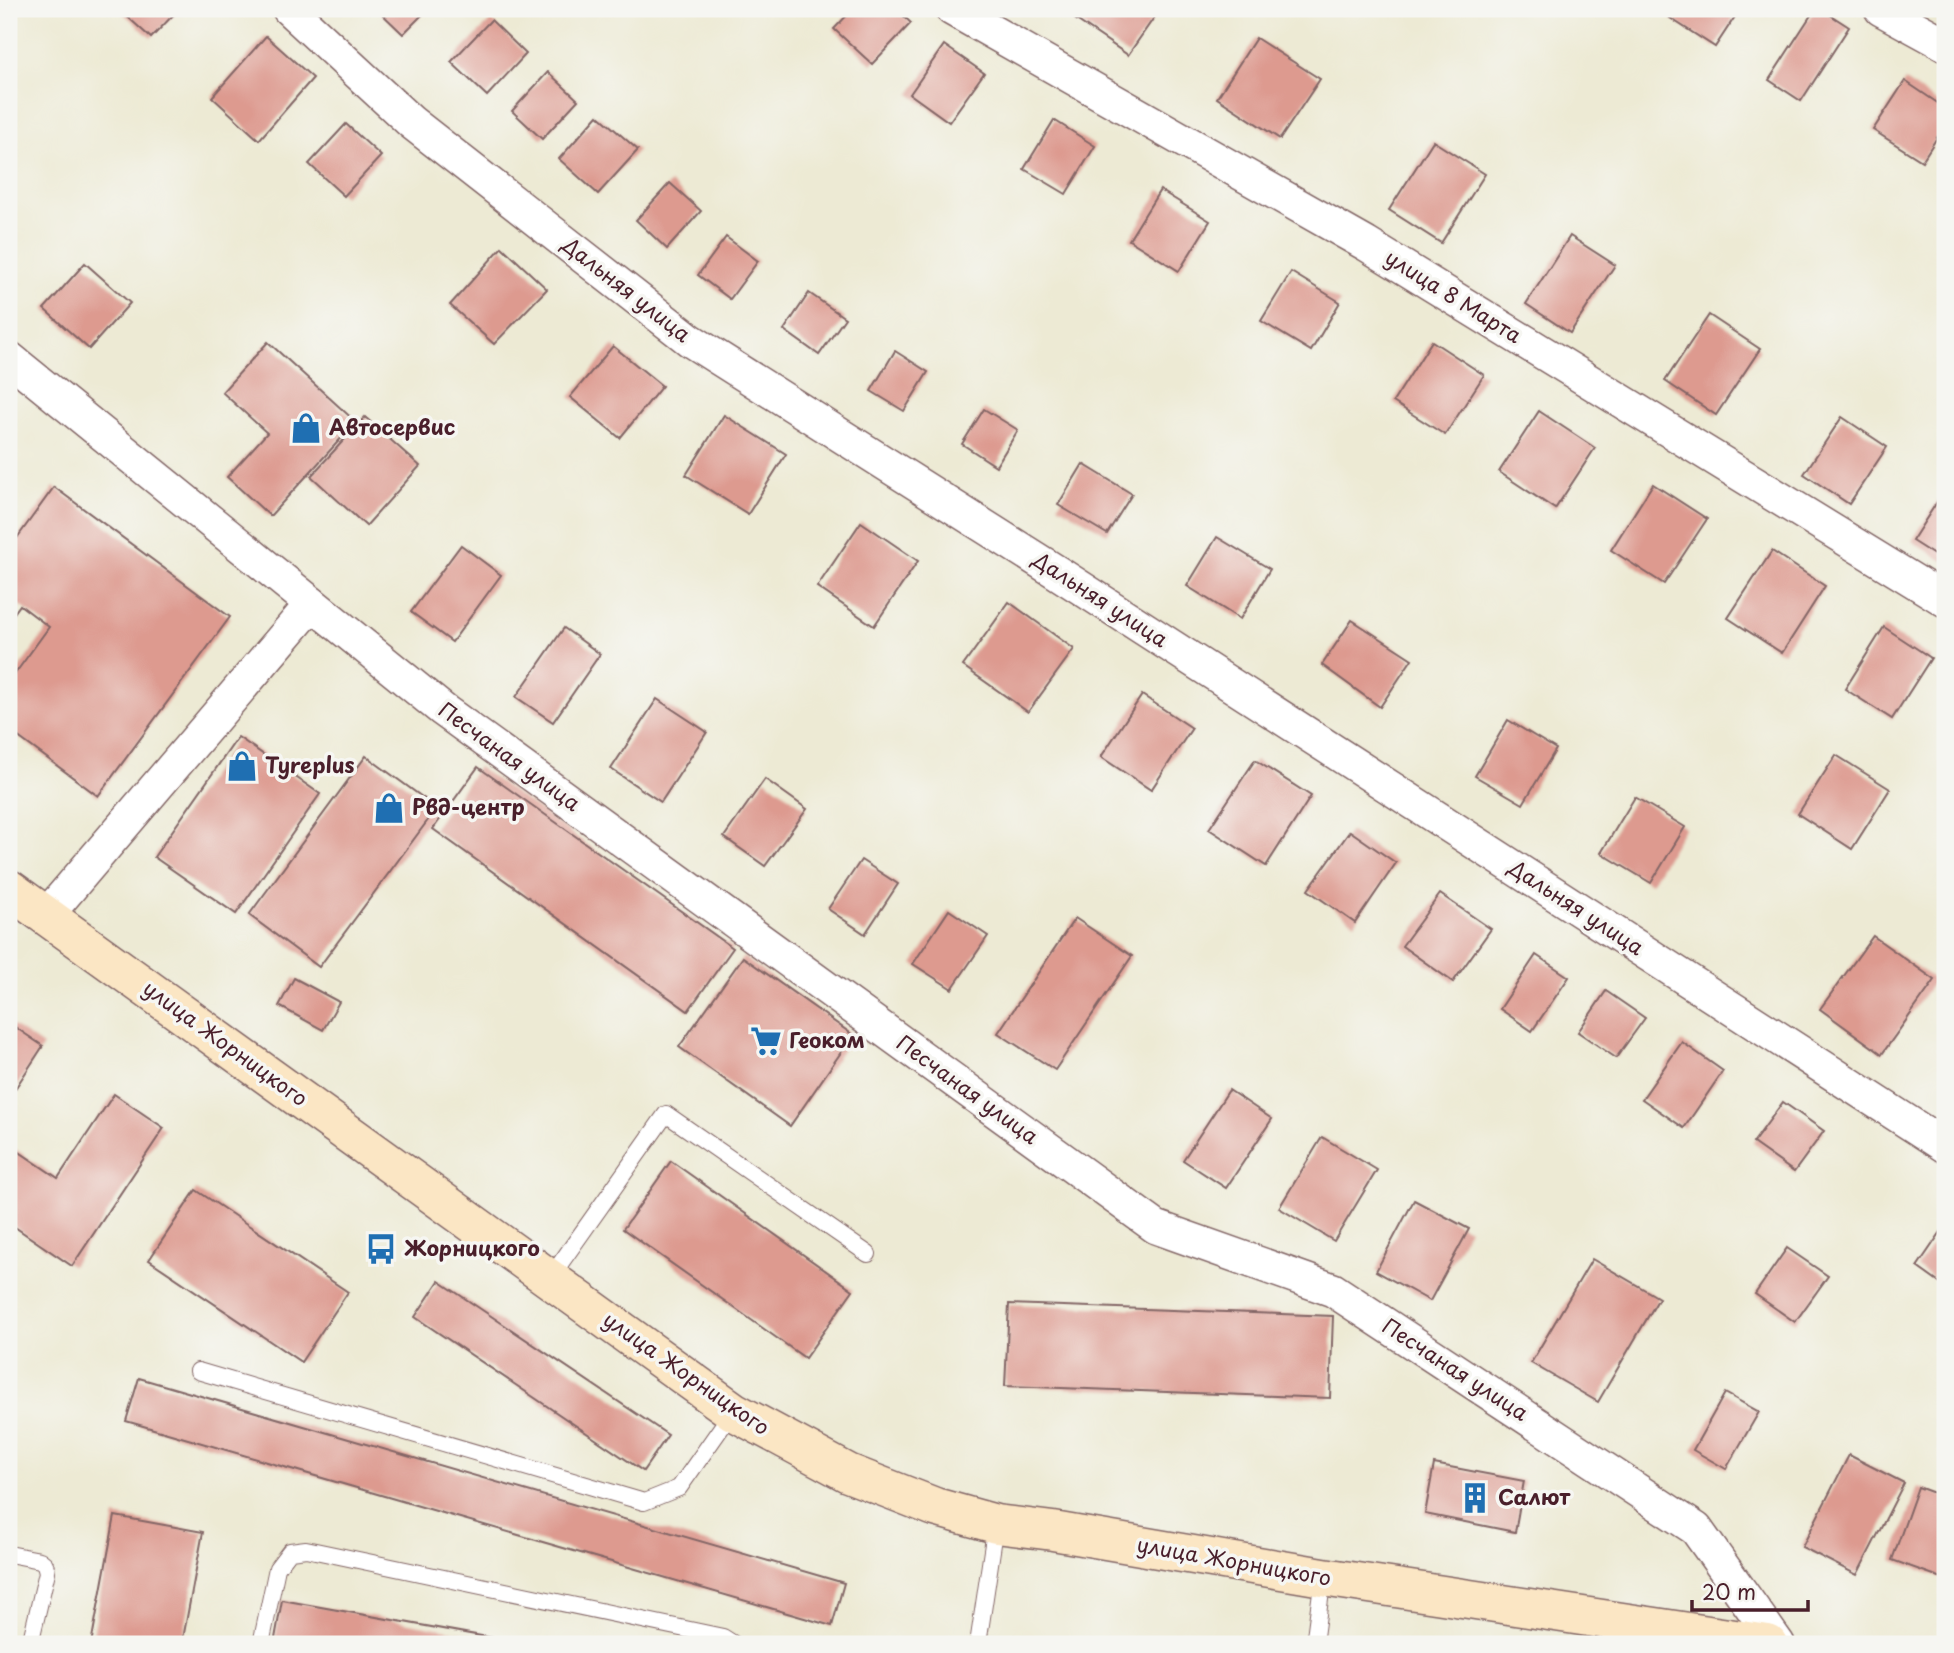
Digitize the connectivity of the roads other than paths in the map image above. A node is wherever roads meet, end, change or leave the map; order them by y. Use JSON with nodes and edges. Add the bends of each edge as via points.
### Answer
{"nodes":[{"id":1,"x":289,"y":9,"type":"edge"},
{"id":2,"x":952,"y":9,"type":"edge"},
{"id":3,"x":1881,"y":9,"type":"edge"},
{"id":4,"x":1945,"y":44,"type":"edge"},
{"id":5,"x":9,"y":358,"type":"edge"},
{"id":6,"x":1945,"y":600,"type":"edge"},
{"id":7,"x":313,"y":604,"type":"junction"},
{"id":8,"x":9,"y":889,"type":"edge"},
{"id":9,"x":46,"y":916,"type":"junction"},
{"id":10,"x":1945,"y":1146,"type":"edge"},
{"id":11,"x":868,"y":1254,"type":"dead end"},
{"id":12,"x":550,"y":1278,"type":"junction"},
{"id":13,"x":198,"y":1371,"type":"dead end"},
{"id":14,"x":733,"y":1412,"type":"junction"},
{"id":15,"x":996,"y":1524,"type":"junction"},
{"id":16,"x":9,"y":1555,"type":"edge"},
{"id":17,"x":1323,"y":1577,"type":"junction"},
{"id":18,"x":30,"y":1644,"type":"edge"},
{"id":19,"x":261,"y":1644,"type":"edge"},
{"id":20,"x":734,"y":1644,"type":"edge"},
{"id":21,"x":978,"y":1644,"type":"edge"},
{"id":22,"x":1314,"y":1644,"type":"edge"},
{"id":23,"x":1768,"y":1644,"type":"edge"},
{"id":24,"x":1778,"y":1644,"type":"edge"}],
"edges":[{"from":1,"to":10,"type":"street","name":"Дальняя улица","via":[[411,122],[690,340]]},
{"from":2,"to":6,"type":"street","name":"улица 8 Марта","via":[[1366,244]]},
{"from":3,"to":4,"type":"street"},
{"from":5,"to":7,"type":"street","name":"Песчаная улица"},
{"from":7,"to":9,"type":"street"},
{"from":7,"to":24,"type":"street","name":"Песчаная улица","via":[[443,710],[1156,1227],[1333,1290],[1696,1529]]},
{"from":8,"to":9,"type":"main road","name":"улица Жорницкого"},
{"from":9,"to":12,"type":"main road","name":"улица Жорницкого"},
{"from":11,"to":12,"type":"lane","via":[[666,1114]]},
{"from":12,"to":14,"type":"main road","name":"улица Жорницкого"},
{"from":13,"to":14,"type":"lane","via":[[644,1502],[679,1488]]},
{"from":14,"to":15,"type":"main road","name":"улица Жорницкого","via":[[890,1491]]},
{"from":15,"to":17,"type":"main road","name":"улица Жорницкого"},
{"from":15,"to":21,"type":"lane"},
{"from":16,"to":18,"type":"lane","via":[[40,1560],[47,1572]]},
{"from":17,"to":22,"type":"lane"},
{"from":17,"to":23,"type":"main road","name":"улица Жорницкого"},
{"from":19,"to":20,"type":"lane","via":[[277,1568],[290,1551],[306,1549],[723,1637]]}]}
